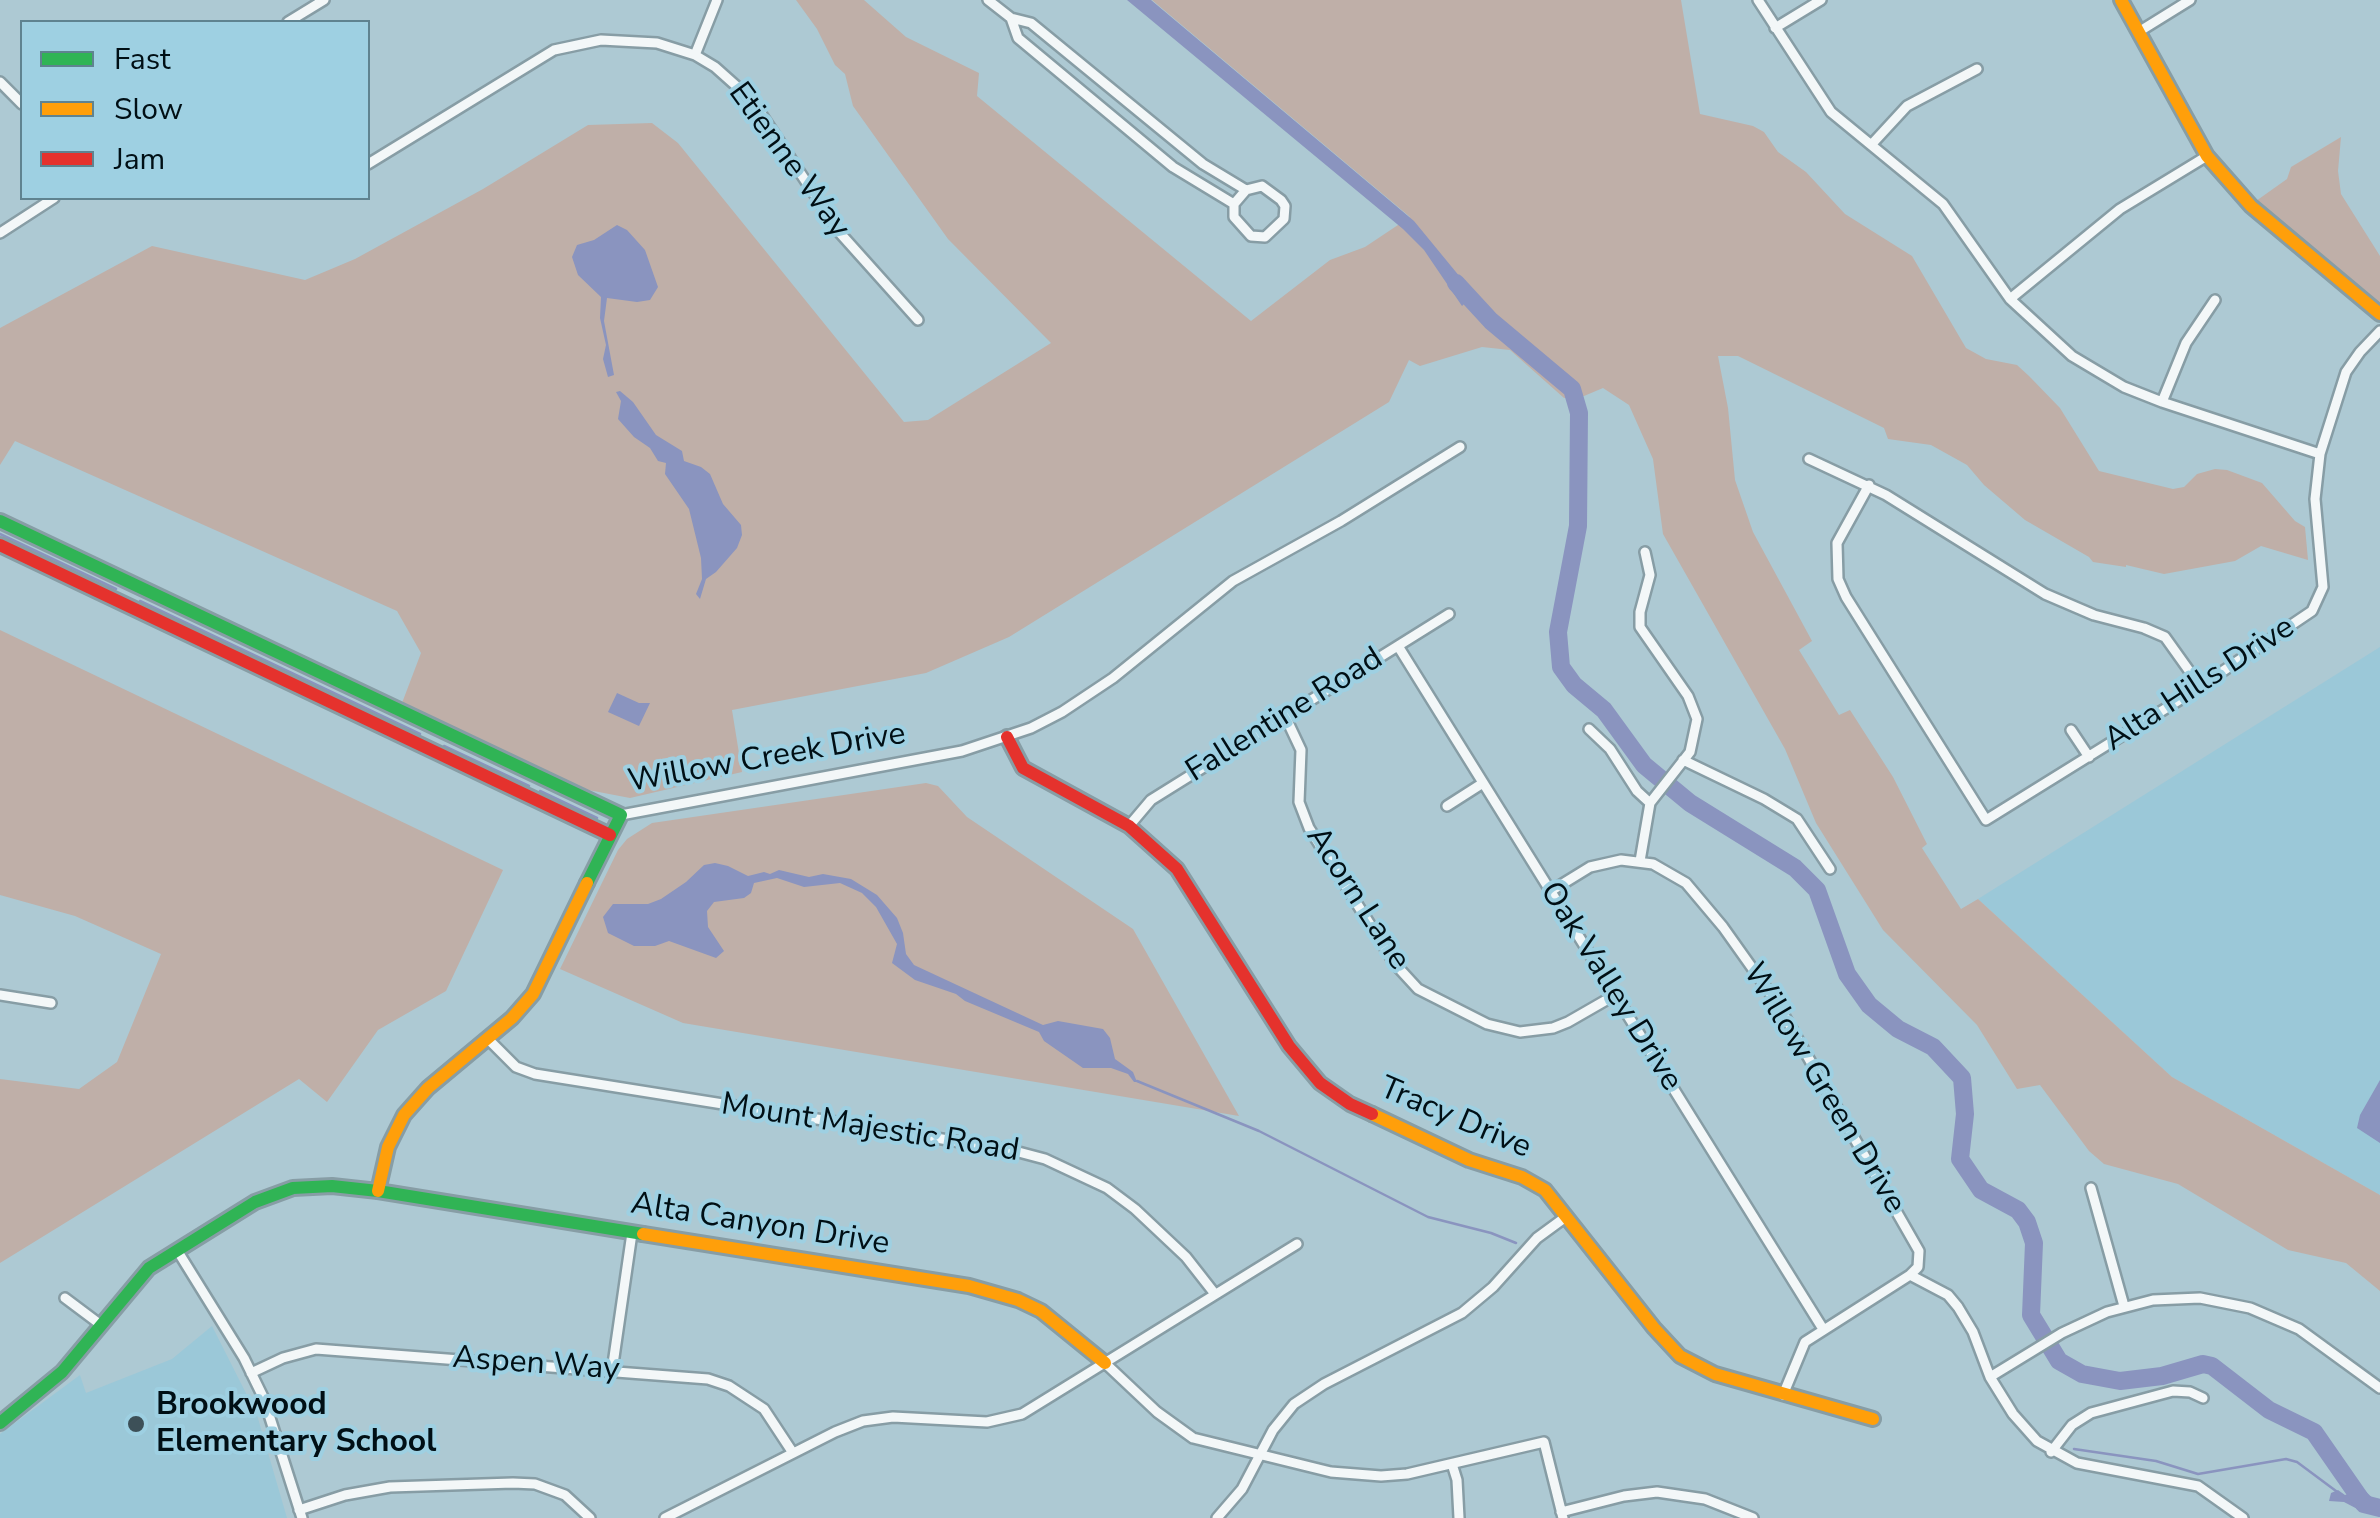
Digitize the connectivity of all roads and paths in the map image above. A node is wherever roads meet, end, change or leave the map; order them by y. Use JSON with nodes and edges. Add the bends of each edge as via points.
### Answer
{"nodes":[{"id":1,"x":324,"y":0,"type":"edge"},
{"id":2,"x":717,"y":0,"type":"edge"},
{"id":3,"x":988,"y":0,"type":"edge"},
{"id":4,"x":1758,"y":0,"type":"edge"},
{"id":5,"x":1820,"y":0,"type":"edge"},
{"id":6,"x":2121,"y":0,"type":"edge"},
{"id":7,"x":2190,"y":0,"type":"edge"},
{"id":8,"x":1011,"y":18,"type":"junction"},
{"id":9,"x":291,"y":20,"type":"edge"},
{"id":10,"x":1775,"y":28,"type":"junction"},
{"id":11,"x":2140,"y":31,"type":"junction"},
{"id":12,"x":695,"y":55,"type":"junction"},
{"id":13,"x":1977,"y":70,"type":"dead end"},
{"id":14,"x":0,"y":82,"type":"edge"},
{"id":15,"x":20,"y":102,"type":"edge"},
{"id":16,"x":1871,"y":145,"type":"junction"},
{"id":17,"x":2207,"y":156,"type":"junction"},
{"id":18,"x":370,"y":163,"type":"edge"},
{"id":19,"x":1246,"y":190,"type":"junction"},
{"id":20,"x":51,"y":200,"type":"edge"},
{"id":21,"x":1234,"y":204,"type":"junction"},
{"id":22,"x":0,"y":233,"type":"edge"},
{"id":23,"x":2010,"y":299,"type":"junction"},
{"id":24,"x":2215,"y":300,"type":"dead end"},
{"id":25,"x":2380,"y":314,"type":"edge"},
{"id":26,"x":918,"y":320,"type":"dead end"},
{"id":27,"x":2380,"y":331,"type":"edge"},
{"id":28,"x":2162,"y":402,"type":"junction"},
{"id":29,"x":1460,"y":447,"type":"dead end"},
{"id":30,"x":2320,"y":454,"type":"junction"},
{"id":31,"x":1809,"y":459,"type":"dead end"},
{"id":32,"x":1869,"y":485,"type":"junction"},
{"id":33,"x":0,"y":521,"type":"edge"},
{"id":34,"x":0,"y":545,"type":"edge"},
{"id":35,"x":1644,"y":552,"type":"dead end"},
{"id":36,"x":1449,"y":614,"type":"dead end"},
{"id":37,"x":1398,"y":646,"type":"junction"},
{"id":38,"x":2200,"y":686,"type":"junction"},
{"id":39,"x":1284,"y":716,"type":"junction"},
{"id":40,"x":1589,"y":729,"type":"dead end"},
{"id":41,"x":2071,"y":730,"type":"dead end"},
{"id":42,"x":1007,"y":737,"type":"junction"},
{"id":43,"x":2089,"y":757,"type":"junction"},
{"id":44,"x":1683,"y":760,"type":"junction"},
{"id":45,"x":1483,"y":783,"type":"junction"},
{"id":46,"x":1652,"y":799,"type":"junction"},
{"id":47,"x":1446,"y":806,"type":"dead end"},
{"id":48,"x":621,"y":815,"type":"junction"},
{"id":49,"x":1129,"y":826,"type":"junction"},
{"id":50,"x":610,"y":835,"type":"junction"},
{"id":51,"x":1640,"y":861,"type":"junction"},
{"id":52,"x":1830,"y":868,"type":"dead end"},
{"id":53,"x":1550,"y":891,"type":"junction"},
{"id":54,"x":1615,"y":995,"type":"junction"},
{"id":55,"x":0,"y":996,"type":"edge"},
{"id":56,"x":51,"y":1003,"type":"dead end"},
{"id":57,"x":488,"y":1039,"type":"junction"},
{"id":58,"x":2091,"y":1188,"type":"dead end"},
{"id":59,"x":378,"y":1192,"type":"junction"},
{"id":60,"x":1567,"y":1216,"type":"junction"},
{"id":61,"x":632,"y":1233,"type":"junction"},
{"id":62,"x":1297,"y":1244,"type":"dead end"},
{"id":63,"x":177,"y":1250,"type":"junction"},
{"id":64,"x":1910,"y":1274,"type":"junction"},
{"id":65,"x":1216,"y":1294,"type":"junction"},
{"id":66,"x":65,"y":1298,"type":"dead end"},
{"id":67,"x":2124,"y":1306,"type":"junction"},
{"id":68,"x":101,"y":1325,"type":"junction"},
{"id":69,"x":1822,"y":1328,"type":"junction"},
{"id":70,"x":1105,"y":1363,"type":"junction"},
{"id":71,"x":612,"y":1370,"type":"junction"},
{"id":72,"x":252,"y":1373,"type":"junction"},
{"id":73,"x":1990,"y":1377,"type":"junction"},
{"id":74,"x":2380,"y":1388,"type":"edge"},
{"id":75,"x":1783,"y":1394,"type":"junction"},
{"id":76,"x":2203,"y":1398,"type":"dead end"},
{"id":77,"x":2,"y":1419,"type":"edge"},
{"id":78,"x":1873,"y":1419,"type":"dead end"},
{"id":79,"x":793,"y":1452,"type":"junction"},
{"id":80,"x":2051,"y":1452,"type":"junction"},
{"id":81,"x":1260,"y":1456,"type":"junction"},
{"id":82,"x":1452,"y":1464,"type":"junction"},
{"id":83,"x":301,"y":1514,"type":"edge"},
{"id":84,"x":1562,"y":1515,"type":"edge"},
{"id":85,"x":590,"y":1518,"type":"edge"},
{"id":86,"x":665,"y":1518,"type":"edge"},
{"id":87,"x":1218,"y":1518,"type":"edge"},
{"id":88,"x":1459,"y":1518,"type":"edge"},
{"id":89,"x":1753,"y":1518,"type":"edge"},
{"id":90,"x":2244,"y":1518,"type":"edge"}],
"edges":[{"from":1,"to":9,"type":"street"},
{"from":2,"to":12,"type":"street"},
{"from":3,"to":8,"type":"street"},
{"from":4,"to":10,"type":"street"},
{"from":5,"to":10,"type":"street"},
{"from":6,"to":11,"type":"street"},
{"from":7,"to":11,"type":"street"},
{"from":8,"to":19,"type":"street","via":[[1031,22],[1190,154]]},
{"from":8,"to":21,"type":"street","via":[[1018,38],[1173,167]]},
{"from":10,"to":16,"type":"street","via":[[1822,101]]},
{"from":11,"to":17,"type":"street"},
{"from":12,"to":18,"type":"street","name":"Etienne Way","via":[[629,39],[554,50]]},
{"from":12,"to":26,"type":"street","name":"Etienne Way","via":[[752,100],[840,234]]},
{"from":13,"to":16,"type":"street","via":[[1907,106]]},
{"from":14,"to":15,"type":"street"},
{"from":16,"to":23,"type":"street","via":[[1944,204]]},
{"from":17,"to":23,"type":"street","via":[[2120,209]]},
{"from":17,"to":25,"type":"street","via":[[2251,206]]},
{"from":19,"to":21,"type":"street"},
{"from":19,"to":21,"type":"street","via":[[1262,186],[1285,206],[1272,234],[1251,236],[1234,217]]},
{"from":20,"to":22,"type":"street"},
{"from":23,"to":28,"type":"street","via":[[2072,356]]},
{"from":24,"to":28,"type":"street","via":[[2186,343]]},
{"from":27,"to":30,"type":"street","name":"Alta Hills Drive","via":[[2346,372]]},
{"from":28,"to":30,"type":"street"},
{"from":29,"to":42,"type":"street","name":"Willow Creek Drive","via":[[1255,567],[1088,695]]},
{"from":30,"to":38,"type":"street","name":"Alta Hills Drive","via":[[2320,599],[2301,621]]},
{"from":31,"to":32,"type":"street"},
{"from":32,"to":38,"type":"street","via":[[2045,594],[2165,637]]},
{"from":32,"to":43,"type":"street","name":"Alta Hills Drive","via":[[1837,544],[1838,579],[1986,820]]},
{"from":33,"to":48,"type":"street","name":"Willow Creek Drive"},
{"from":34,"to":50,"type":"street","name":"Willow Creek Drive"},
{"from":35,"to":44,"type":"street","via":[[1650,575],[1640,628],[1688,696],[1696,719],[1694,742]]},
{"from":36,"to":37,"type":"street","name":"Fallentine Road"},
{"from":37,"to":39,"type":"street","name":"Fallentine Road"},
{"from":37,"to":45,"type":"street","name":"Oak Valley Drive"},
{"from":38,"to":43,"type":"street","name":"Alta Hills Drive"},
{"from":39,"to":49,"type":"street","name":"Fallentine Road","via":[[1151,800]]},
{"from":39,"to":54,"type":"street","name":"Acorn Lane","via":[[1302,750],[1299,802],[1309,828],[1394,964],[1418,989],[1487,1024],[1520,1032],[1568,1022]]},
{"from":40,"to":46,"type":"street","via":[[1637,792]]},
{"from":41,"to":43,"type":"street"},
{"from":42,"to":48,"type":"street","name":"Willow Creek Drive"},
{"from":42,"to":49,"type":"street","name":"Tracy Drive","via":[[1023,768]]},
{"from":44,"to":46,"type":"street"},
{"from":44,"to":52,"type":"street","via":[[1797,819]]},
{"from":45,"to":47,"type":"street"},
{"from":45,"to":53,"type":"street","name":"Oak Valley Drive"},
{"from":46,"to":51,"type":"street"},
{"from":48,"to":50,"type":"street"},
{"from":49,"to":60,"type":"street","name":"Tracy Drive","via":[[1178,869],[1289,1046],[1320,1083],[1469,1160],[1534,1182]]},
{"from":50,"to":57,"type":"street","via":[[533,994]]},
{"from":51,"to":53,"type":"street","via":[[1590,867]]},
{"from":51,"to":64,"type":"street","name":"Willow Green Drive","via":[[1686,883],[1777,1002],[1919,1251]]},
{"from":53,"to":54,"type":"street","name":"Oak Valley Drive"},
{"from":54,"to":69,"type":"street","name":"Oak Valley Drive"},
{"from":55,"to":56,"type":"street"},
{"from":57,"to":59,"type":"street","via":[[404,1115]]},
{"from":57,"to":65,"type":"street","name":"Mount Majestic Road","via":[[516,1067],[535,1074],[1044,1159],[1107,1188],[1134,1209]]},
{"from":58,"to":67,"type":"street"},
{"from":59,"to":61,"type":"street","name":"Alta Canyon Drive"},
{"from":59,"to":63,"type":"street","name":"Alta Canyon Drive","via":[[332,1186],[274,1193]]},
{"from":60,"to":75,"type":"street","name":"Tracy Drive","via":[[1680,1356]]},
{"from":60,"to":81,"type":"street","via":[[1462,1314],[1308,1393],[1282,1416]]},
{"from":61,"to":70,"type":"street","name":"Alta Canyon Drive","via":[[994,1292],[1062,1325]]},
{"from":61,"to":71,"type":"street"},
{"from":62,"to":65,"type":"street"},
{"from":63,"to":68,"type":"street","name":"Alta Canyon Drive","via":[[142,1275]]},
{"from":63,"to":72,"type":"street"},
{"from":64,"to":69,"type":"street"},
{"from":64,"to":73,"type":"street","via":[[1948,1294]]},
{"from":65,"to":70,"type":"street"},
{"from":66,"to":68,"type":"street"},
{"from":67,"to":73,"type":"street"},
{"from":67,"to":74,"type":"street","via":[[2190,1298],[2250,1308],[2299,1329]]},
{"from":68,"to":77,"type":"street","name":"Alta Canyon Drive","via":[[62,1372]]},
{"from":69,"to":75,"type":"street","via":[[1799,1352]]},
{"from":70,"to":79,"type":"street","via":[[1005,1420],[878,1418]]},
{"from":70,"to":81,"type":"street","name":"Alta Canyon Drive","via":[[1177,1428]]},
{"from":71,"to":72,"type":"street","name":"Aspen Way","via":[[316,1349]]},
{"from":71,"to":79,"type":"street","name":"Aspen Way","via":[[729,1386],[764,1409]]},
{"from":72,"to":83,"type":"street"},
{"from":73,"to":80,"type":"street","via":[[2023,1428]]},
{"from":75,"to":78,"type":"street","name":"Tracy Drive"},
{"from":76,"to":80,"type":"street","via":[[2172,1392],[2091,1413]]},
{"from":79,"to":86,"type":"street"},
{"from":80,"to":90,"type":"street","via":[[2089,1466],[2198,1486]]},
{"from":81,"to":82,"type":"street","name":"Alta Canyon Drive","via":[[1356,1475]]},
{"from":81,"to":87,"type":"street"},
{"from":82,"to":84,"type":"street","name":"Alta Canyon Drive","via":[[1544,1442]]},
{"from":82,"to":88,"type":"street"},
{"from":83,"to":85,"type":"street","via":[[345,1495],[390,1488],[514,1483],[565,1495]]},
{"from":84,"to":89,"type":"street","via":[[1656,1492],[1705,1499]]}]}
